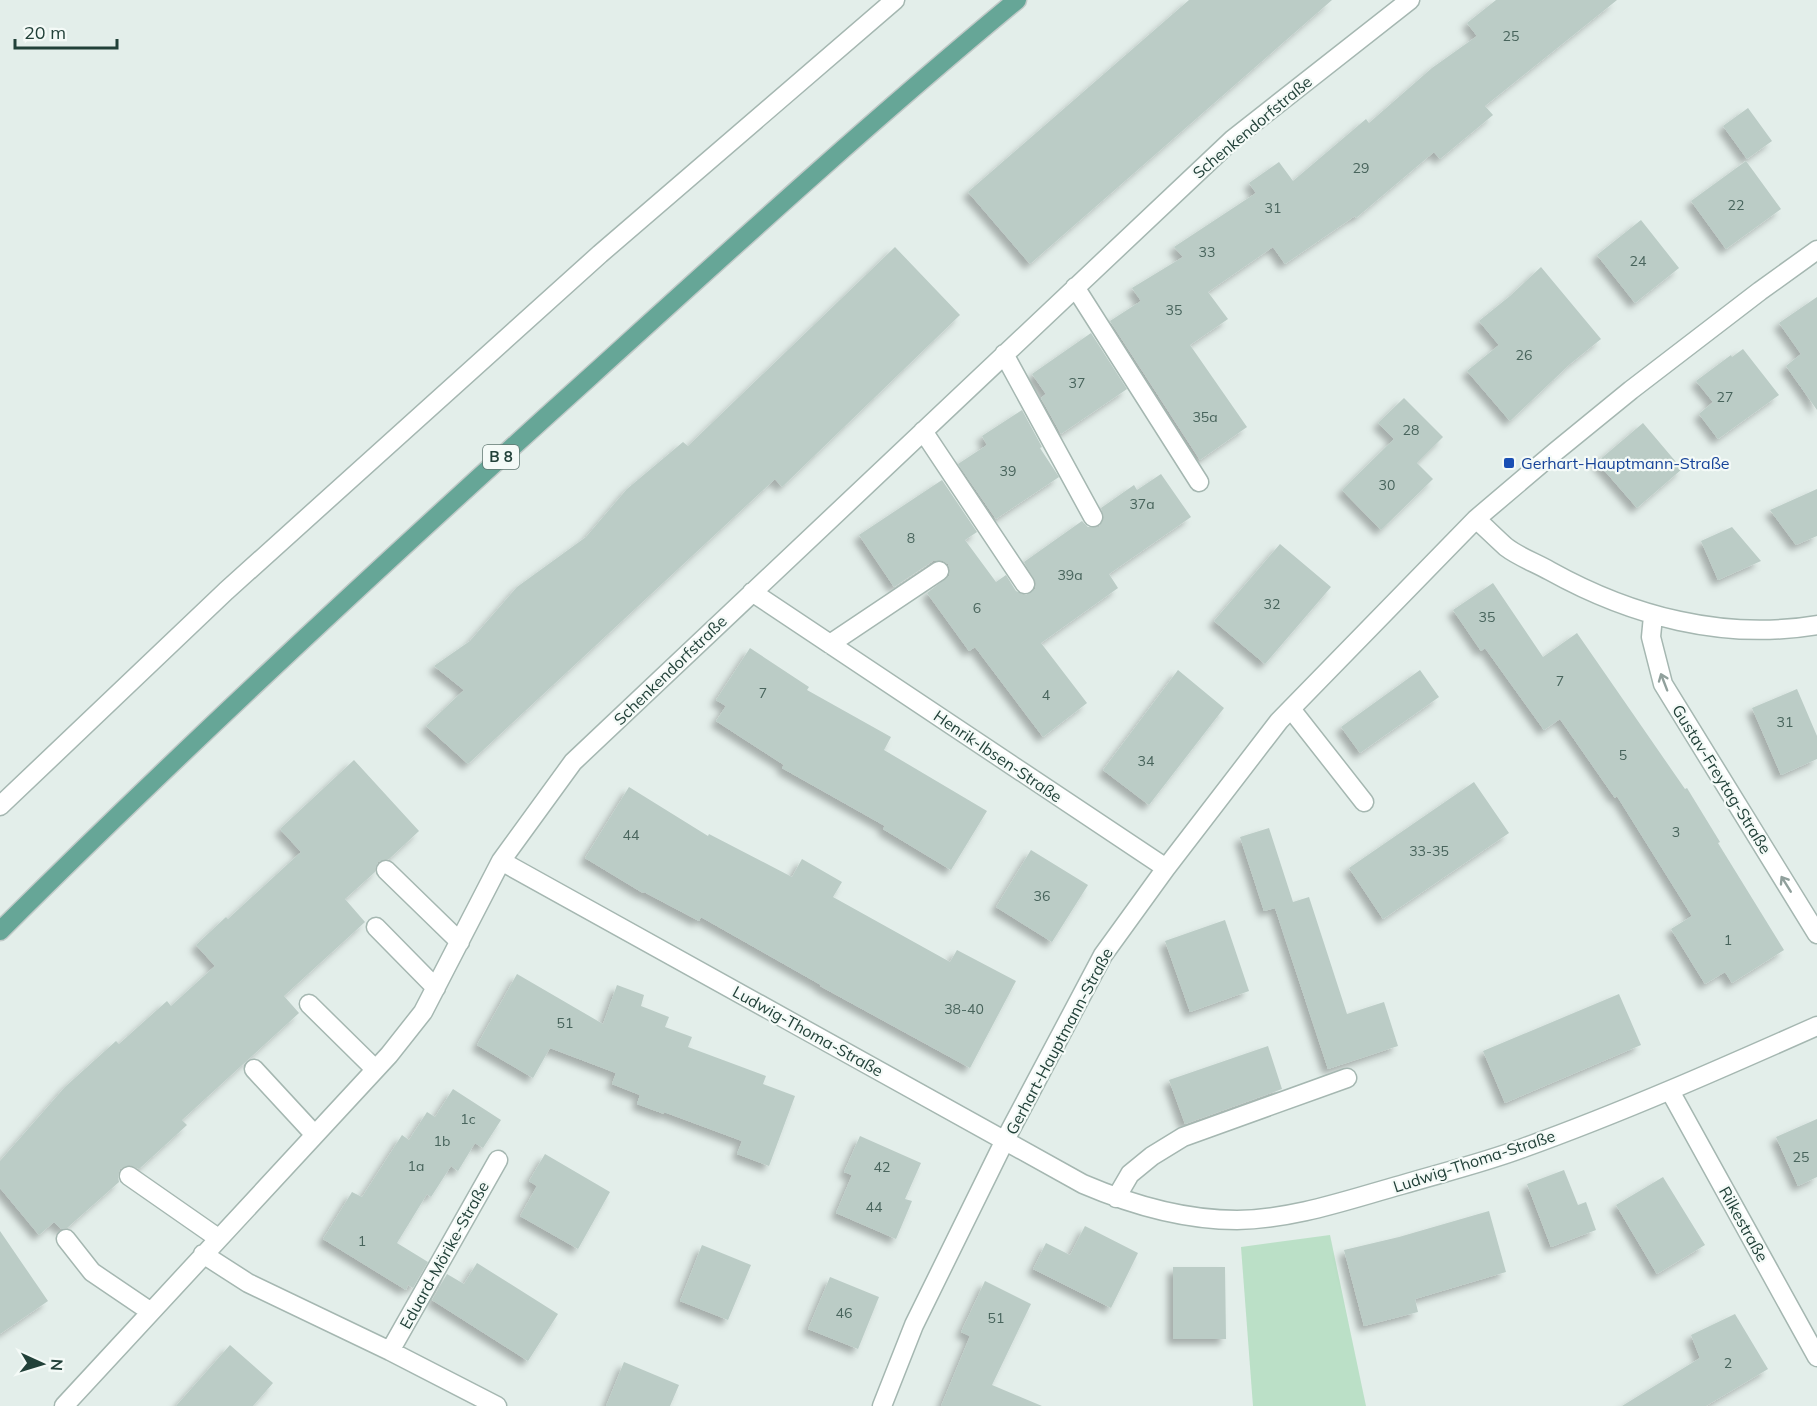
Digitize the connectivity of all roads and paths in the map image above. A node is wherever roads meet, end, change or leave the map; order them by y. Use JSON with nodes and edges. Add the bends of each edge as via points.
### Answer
{"nodes":[{"id":1,"x":895,"y":0,"type":"edge"},
{"id":2,"x":1017,"y":0,"type":"edge"},
{"id":3,"x":1410,"y":0,"type":"edge"},
{"id":4,"x":1817,"y":250,"type":"edge"},
{"id":5,"x":1075,"y":287,"type":"junction"},
{"id":6,"x":1004,"y":354,"type":"junction"},
{"id":7,"x":923,"y":431,"type":"junction"},
{"id":8,"x":1199,"y":482,"type":"dead end"},
{"id":9,"x":1093,"y":517,"type":"dead end"},
{"id":10,"x":1476,"y":519,"type":"junction"},
{"id":11,"x":939,"y":571,"type":"dead end"},
{"id":12,"x":1025,"y":584,"type":"dead end"},
{"id":13,"x":752,"y":592,"type":"junction"},
{"id":14,"x":1653,"y":616,"type":"junction"},
{"id":15,"x":1817,"y":625,"type":"edge"},
{"id":16,"x":830,"y":644,"type":"junction"},
{"id":17,"x":1291,"y":710,"type":"junction"},
{"id":18,"x":1364,"y":802,"type":"dead end"},
{"id":19,"x":0,"y":806,"type":"edge"},
{"id":20,"x":501,"y":861,"type":"junction"},
{"id":21,"x":1166,"y":868,"type":"junction"},
{"id":22,"x":386,"y":870,"type":"dead end"},
{"id":23,"x":376,"y":927,"type":"dead end"},
{"id":24,"x":0,"y":931,"type":"edge"},
{"id":25,"x":1817,"y":934,"type":"edge"},
{"id":26,"x":460,"y":942,"type":"junction"},
{"id":27,"x":436,"y":988,"type":"junction"},
{"id":28,"x":309,"y":1004,"type":"dead end"},
{"id":29,"x":1817,"y":1026,"type":"edge"},
{"id":30,"x":254,"y":1069,"type":"dead end"},
{"id":31,"x":375,"y":1069,"type":"junction"},
{"id":32,"x":1347,"y":1078,"type":"dead end"},
{"id":33,"x":1670,"y":1091,"type":"junction"},
{"id":34,"x":315,"y":1134,"type":"junction"},
{"id":35,"x":1005,"y":1140,"type":"junction"},
{"id":36,"x":498,"y":1160,"type":"dead end"},
{"id":37,"x":129,"y":1176,"type":"dead end"},
{"id":38,"x":1116,"y":1198,"type":"junction"},
{"id":39,"x":218,"y":1238,"type":"junction"},
{"id":40,"x":66,"y":1239,"type":"dead end"},
{"id":41,"x":203,"y":1254,"type":"junction"},
{"id":42,"x":151,"y":1312,"type":"junction"},
{"id":43,"x":390,"y":1351,"type":"junction"},
{"id":44,"x":1817,"y":1357,"type":"edge"},
{"id":45,"x":64,"y":1406,"type":"edge"},
{"id":46,"x":497,"y":1406,"type":"edge"},
{"id":47,"x":882,"y":1406,"type":"edge"}],
"edges":[{"from":1,"to":19,"type":"street","via":[[600,254],[235,583]]},
{"from":2,"to":24,"type":"main road","number":"B 8","via":[[766,218],[457,497],[227,709]]},
{"from":3,"to":5,"type":"street","name":"Schenkendorfstraße","via":[[1233,139]]},
{"from":4,"to":10,"type":"street","name":"Gerhart-Hauptmann-Straße","via":[[1631,390]]},
{"from":5,"to":6,"type":"street","name":"Schenkendorfstraße"},
{"from":5,"to":8,"type":"street"},
{"from":6,"to":7,"type":"street","name":"Schenkendorfstraße"},
{"from":6,"to":9,"type":"street"},
{"from":7,"to":12,"type":"street"},
{"from":7,"to":13,"type":"street","name":"Schenkendorfstraße"},
{"from":10,"to":14,"type":"street","via":[[1508,548],[1566,580]]},
{"from":10,"to":17,"type":"street","name":"Gerhart-Hauptmann-Straße"},
{"from":11,"to":16,"type":"street"},
{"from":13,"to":16,"type":"street","name":"Henrik-Ibsen-Straße"},
{"from":13,"to":20,"type":"street","name":"Schenkendorfstraße","via":[[573,762]]},
{"from":14,"to":15,"type":"street","via":[[1751,631]]},
{"from":25,"to":14,"type":"street","name":"Gustav-Freytag-Straße","one_way":true,"via":[[1663,684],[1651,637]]},
{"from":16,"to":21,"type":"street","name":"Henrik-Ibsen-Straße"},
{"from":17,"to":18,"type":"street"},
{"from":17,"to":21,"type":"street","name":"Gerhart-Hauptmann-Straße"},
{"from":20,"to":26,"type":"street","name":"Schenkendorfstraße"},
{"from":20,"to":35,"type":"street","name":"Ludwig-Thoma-Straße"},
{"from":21,"to":35,"type":"street","name":"Gerhart-Hauptmann-Straße","via":[[1103,956]]},
{"from":22,"to":26,"type":"street"},
{"from":23,"to":27,"type":"street"},
{"from":26,"to":27,"type":"street","name":"Schenkendorfstraße"},
{"from":27,"to":31,"type":"street","name":"Schenkendorfstraße","via":[[423,1012]]},
{"from":28,"to":31,"type":"street"},
{"from":29,"to":33,"type":"street","name":"Ludwig-Thoma-Straße"},
{"from":30,"to":34,"type":"street"},
{"from":31,"to":34,"type":"street","name":"Schenkendorfstraße"},
{"from":32,"to":38,"type":"street","via":[[1183,1137],[1130,1174]]},
{"from":33,"to":38,"type":"street","name":"Ludwig-Thoma-Straße","via":[[1521,1149],[1312,1211],[1275,1218],[1198,1218]]},
{"from":33,"to":44,"type":"street","name":"Rilkestraße"},
{"from":34,"to":39,"type":"street","name":"Schenkendorfstraße"},
{"from":35,"to":38,"type":"street","name":"Ludwig-Thoma-Straße"},
{"from":35,"to":47,"type":"street","name":"Gerhart-Hauptmann-Straße","via":[[914,1325]]},
{"from":36,"to":43,"type":"street","name":"Eduard-Mörike-Straße"},
{"from":37,"to":39,"type":"street"},
{"from":39,"to":41,"type":"street","name":"Schenkendorfstraße"},
{"from":40,"to":42,"type":"street","via":[[92,1272]]},
{"from":41,"to":42,"type":"street","name":"Schenkendorfstraße"},
{"from":41,"to":43,"type":"street","via":[[248,1283]]},
{"from":42,"to":45,"type":"street","name":"Schenkendorfstraße"},
{"from":43,"to":46,"type":"street"}]}
